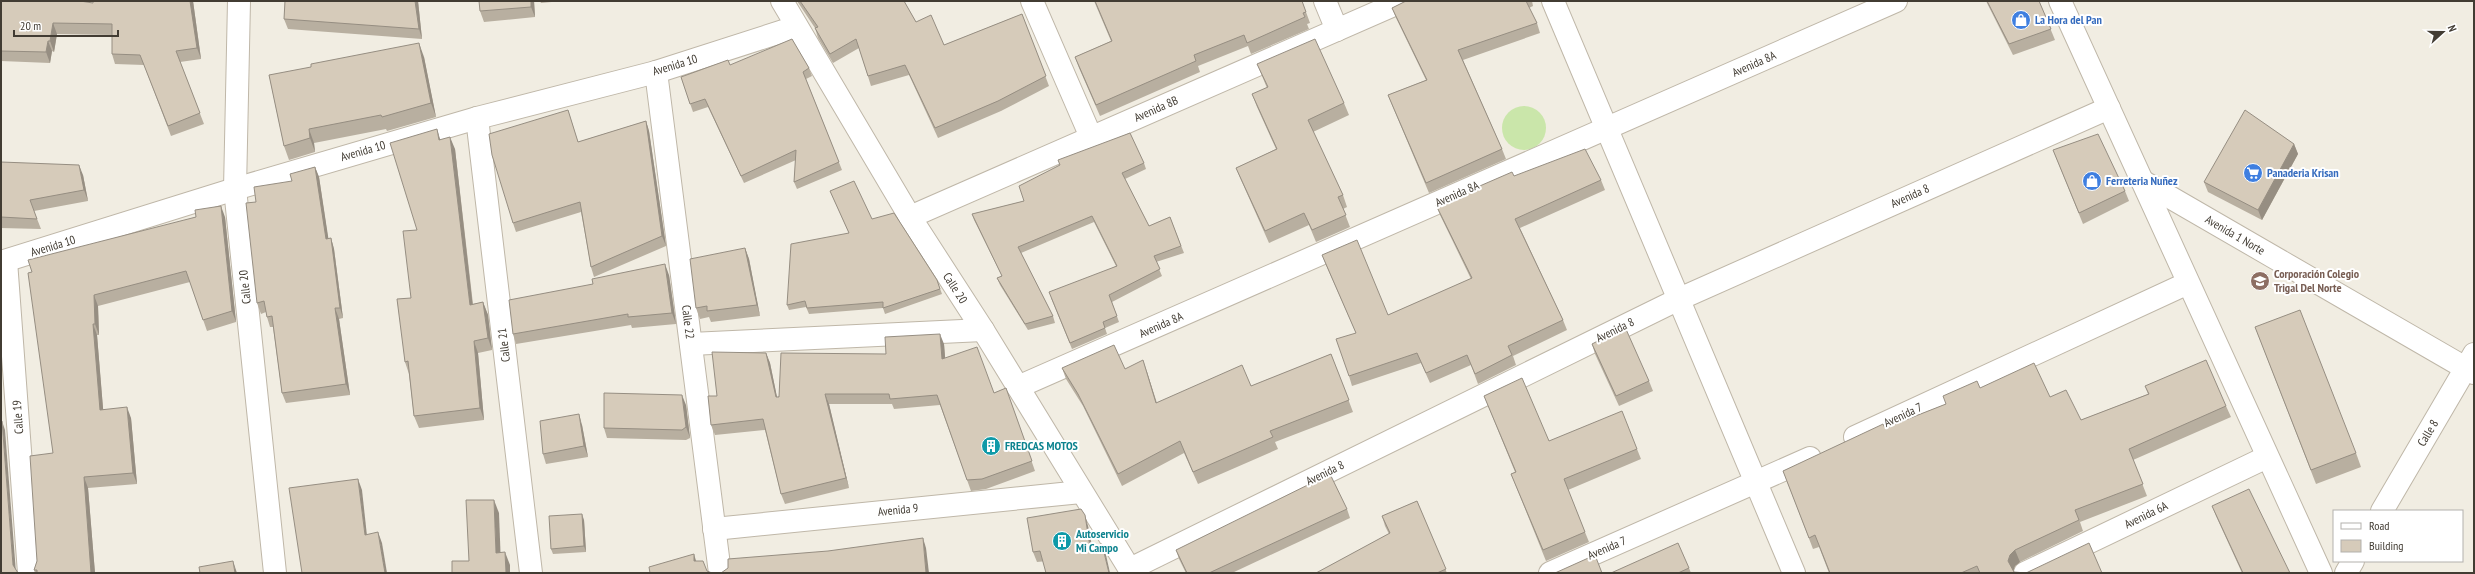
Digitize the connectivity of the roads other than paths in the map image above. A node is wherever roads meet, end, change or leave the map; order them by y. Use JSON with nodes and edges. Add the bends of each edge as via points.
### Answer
{"nodes":[{"id":1,"x":239,"y":1,"type":"edge"},
{"id":2,"x":782,"y":1,"type":"edge"},
{"id":3,"x":1032,"y":1,"type":"edge"},
{"id":4,"x":1325,"y":1,"type":"edge"},
{"id":5,"x":1403,"y":1,"type":"edge"},
{"id":6,"x":1553,"y":1,"type":"edge"},
{"id":7,"x":1896,"y":1,"type":"edge"},
{"id":8,"x":2060,"y":1,"type":"edge"},
{"id":9,"x":796,"y":27,"type":"junction"},
{"id":10,"x":1336,"y":30,"type":"junction"},
{"id":11,"x":656,"y":72,"type":"junction"},
{"id":12,"x":2109,"y":108,"type":"junction"},
{"id":13,"x":478,"y":118,"type":"junction"},
{"id":14,"x":1607,"y":128,"type":"junction"},
{"id":15,"x":1091,"y":137,"type":"junction"},
{"id":16,"x":2142,"y":181,"type":"junction"},
{"id":17,"x":235,"y":189,"type":"junction"},
{"id":18,"x":910,"y":217,"type":"junction"},
{"id":19,"x":3,"y":262,"type":"edge"},
{"id":20,"x":2188,"y":283,"type":"junction"},
{"id":21,"x":1677,"y":300,"type":"junction"},
{"id":22,"x":982,"y":330,"type":"junction"},
{"id":23,"x":691,"y":344,"type":"junction"},
{"id":24,"x":2471,"y":365,"type":"edge"},
{"id":25,"x":1018,"y":387,"type":"junction"},
{"id":26,"x":2267,"y":457,"type":"junction"},
{"id":27,"x":1756,"y":483,"type":"junction"},
{"id":28,"x":1081,"y":492,"type":"junction"},
{"id":29,"x":2383,"y":510,"type":"edge"},
{"id":30,"x":714,"y":529,"type":"junction"},
{"id":31,"x":2352,"y":562,"type":"edge"},
{"id":32,"x":1131,"y":571,"type":"edge"},
{"id":33,"x":30,"y":573,"type":"edge"},
{"id":34,"x":275,"y":573,"type":"edge"},
{"id":35,"x":531,"y":573,"type":"edge"},
{"id":36,"x":720,"y":573,"type":"edge"},
{"id":37,"x":1550,"y":573,"type":"edge"},
{"id":38,"x":1794,"y":573,"type":"edge"},
{"id":39,"x":2025,"y":573,"type":"edge"},
{"id":40,"x":2321,"y":573,"type":"edge"},
{"id":41,"x":2346,"y":573,"type":"edge"}],
"edges":[{"from":1,"to":17,"type":"street","name":"Calle 20"},
{"from":2,"to":9,"type":"street","name":"Calle 20"},
{"from":3,"to":15,"type":"street"},
{"from":4,"to":10,"type":"street"},
{"from":5,"to":10,"type":"street","name":"Avenida 8B"},
{"from":6,"to":14,"type":"street"},
{"from":7,"to":14,"type":"street","name":"Avenida 8A"},
{"from":8,"to":12,"type":"street"},
{"from":9,"to":11,"type":"street","name":"Avenida 10"},
{"from":9,"to":18,"type":"street","name":"Calle 20"},
{"from":10,"to":15,"type":"street","name":"Avenida 8B"},
{"from":11,"to":13,"type":"street","name":"Avenida 10"},
{"from":11,"to":23,"type":"street","name":"Calle 22"},
{"from":12,"to":16,"type":"street"},
{"from":12,"to":21,"type":"street","name":"Avenida 8"},
{"from":13,"to":17,"type":"street","name":"Avenida 10"},
{"from":13,"to":35,"type":"street","name":"Calle 21"},
{"from":14,"to":21,"type":"street"},
{"from":14,"to":25,"type":"street","name":"Avenida 8A"},
{"from":15,"to":18,"type":"street","name":"Avenida 8B"},
{"from":16,"to":20,"type":"street"},
{"from":16,"to":24,"type":"street","name":"Avenida 1 Norte"},
{"from":17,"to":19,"type":"street","name":"Avenida 10"},
{"from":17,"to":34,"type":"street","name":"Calle 20"},
{"from":18,"to":22,"type":"street","name":"Calle 20"},
{"from":19,"to":33,"type":"street","name":"Calle 19"},
{"from":20,"to":26,"type":"street"},
{"from":20,"to":27,"type":"street","name":"Avenida 7"},
{"from":21,"to":27,"type":"street"},
{"from":21,"to":32,"type":"street","name":"Avenida 8"},
{"from":22,"to":23,"type":"street"},
{"from":22,"to":25,"type":"street","name":"Calle 20"},
{"from":23,"to":30,"type":"street","name":"Calle 22"},
{"from":24,"to":29,"type":"street","name":"Calle 8"},
{"from":25,"to":28,"type":"street","name":"Calle 20"},
{"from":26,"to":39,"type":"street","name":"Avenida 6A"},
{"from":26,"to":40,"type":"street"},
{"from":27,"to":37,"type":"street","name":"Avenida 7"},
{"from":27,"to":38,"type":"street"},
{"from":28,"to":30,"type":"street","name":"Avenida 9"},
{"from":28,"to":32,"type":"street","name":"Calle 20"},
{"from":30,"to":36,"type":"street","name":"Calle 22"},
{"from":31,"to":41,"type":"street"}]}
